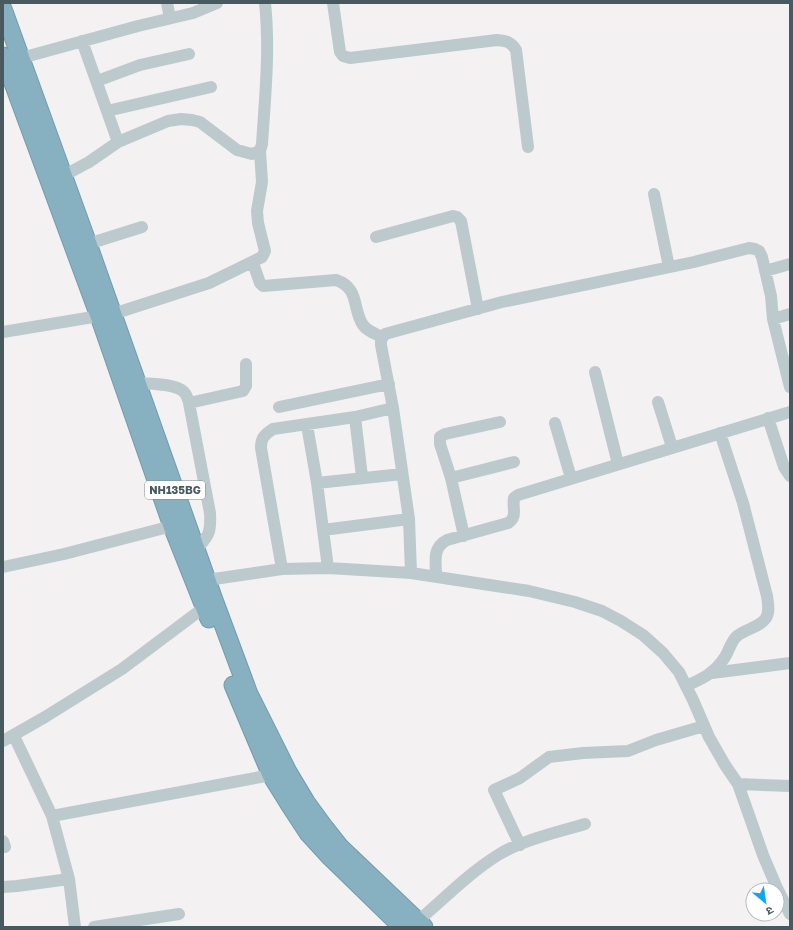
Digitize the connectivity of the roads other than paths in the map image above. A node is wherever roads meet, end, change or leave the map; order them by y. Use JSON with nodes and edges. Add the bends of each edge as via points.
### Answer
{"nodes":[{"id":1,"x":168,"y":3,"type":"edge"},
{"id":2,"x":216,"y":3,"type":"edge"},
{"id":3,"x":265,"y":3,"type":"edge"},
{"id":4,"x":333,"y":3,"type":"edge"},
{"id":5,"x":3,"y":9,"type":"edge"},
{"id":6,"x":170,"y":18,"type":"junction"},
{"id":7,"x":82,"y":41,"type":"junction"},
{"id":8,"x":190,"y":54,"type":"dead end"},
{"id":9,"x":10,"y":59,"type":"edge"},
{"id":10,"x":97,"y":81,"type":"junction"},
{"id":11,"x":211,"y":87,"type":"dead end"},
{"id":12,"x":107,"y":111,"type":"junction"},
{"id":13,"x":118,"y":142,"type":"junction"},
{"id":14,"x":528,"y":148,"type":"dead end"},
{"id":15,"x":260,"y":151,"type":"junction"},
{"id":16,"x":63,"y":176,"type":"junction"},
{"id":17,"x":654,"y":194,"type":"dead end"},
{"id":18,"x":142,"y":227,"type":"dead end"},
{"id":19,"x":376,"y":237,"type":"dead end"},
{"id":20,"x":88,"y":244,"type":"junction"},
{"id":21,"x":253,"y":262,"type":"junction"},
{"id":22,"x":790,"y":264,"type":"edge"},
{"id":23,"x":669,"y":267,"type":"junction"},
{"id":24,"x":765,"y":271,"type":"junction"},
{"id":25,"x":478,"y":309,"type":"junction"},
{"id":26,"x":790,"y":314,"type":"edge"},
{"id":27,"x":106,"y":315,"type":"junction"},
{"id":28,"x":773,"y":319,"type":"junction"},
{"id":29,"x":3,"y":332,"type":"edge"},
{"id":30,"x":382,"y":337,"type":"junction"},
{"id":31,"x":785,"y":350,"type":"edge"},
{"id":32,"x":246,"y":364,"type":"dead end"},
{"id":33,"x":594,"y":372,"type":"dead end"},
{"id":34,"x":789,"y":380,"type":"edge"},
{"id":35,"x":138,"y":383,"type":"junction"},
{"id":36,"x":389,"y":384,"type":"junction"},
{"id":37,"x":658,"y":402,"type":"dead end"},
{"id":38,"x":189,"y":403,"type":"junction"},
{"id":39,"x":279,"y":407,"type":"dead end"},
{"id":40,"x":393,"y":408,"type":"junction"},
{"id":41,"x":790,"y":412,"type":"edge"},
{"id":42,"x":355,"y":417,"type":"junction"},
{"id":43,"x":768,"y":418,"type":"junction"},
{"id":44,"x":500,"y":422,"type":"dead end"},
{"id":45,"x":555,"y":423,"type":"dead end"},
{"id":46,"x":307,"y":425,"type":"junction"},
{"id":47,"x":720,"y":433,"type":"junction"},
{"id":48,"x":672,"y":447,"type":"junction"},
{"id":49,"x":514,"y":462,"type":"dead end"},
{"id":50,"x":618,"y":464,"type":"junction"},
{"id":51,"x":402,"y":474,"type":"junction"},
{"id":52,"x":790,"y":476,"type":"edge"},
{"id":53,"x":362,"y":477,"type":"junction"},
{"id":54,"x":451,"y":478,"type":"junction"},
{"id":55,"x":571,"y":478,"type":"junction"},
{"id":56,"x":317,"y":483,"type":"junction"},
{"id":57,"x":409,"y":519,"type":"junction"},
{"id":58,"x":172,"y":526,"type":"junction"},
{"id":59,"x":323,"y":530,"type":"junction"},
{"id":60,"x":464,"y":536,"type":"junction"},
{"id":61,"x":196,"y":549,"type":"junction"},
{"id":62,"x":3,"y":567,"type":"edge"},
{"id":63,"x":328,"y":568,"type":"junction"},
{"id":64,"x":282,"y":569,"type":"junction"},
{"id":65,"x":411,"y":573,"type":"junction"},
{"id":66,"x":436,"y":576,"type":"junction"},
{"id":67,"x":207,"y":580,"type":"junction"},
{"id":68,"x":209,"y":604,"type":"junction"},
{"id":69,"x":790,"y":663,"type":"edge"},
{"id":70,"x":712,"y":673,"type":"junction"},
{"id":71,"x":686,"y":686,"type":"junction"},
{"id":72,"x":704,"y":726,"type":"junction"},
{"id":73,"x":8,"y":739,"type":"edge"},
{"id":74,"x":271,"y":775,"type":"junction"},
{"id":75,"x":738,"y":784,"type":"junction"},
{"id":76,"x":790,"y":786,"type":"edge"},
{"id":77,"x":52,"y":816,"type":"junction"},
{"id":78,"x":585,"y":824,"type":"dead end"},
{"id":79,"x":520,"y":845,"type":"junction"},
{"id":80,"x":69,"y":879,"type":"junction"},
{"id":81,"x":3,"y":887,"type":"edge"},
{"id":82,"x":179,"y":914,"type":"dead end"},
{"id":83,"x":790,"y":914,"type":"edge"},
{"id":84,"x":415,"y":925,"type":"edge"},
{"id":85,"x":75,"y":927,"type":"edge"},
{"id":86,"x":94,"y":927,"type":"edge"}],
"edges":[{"from":1,"to":6,"type":"street"},
{"from":2,"to":6,"type":"street","via":[[193,13]]},
{"from":3,"to":15,"type":"street","via":[[266,71]]},
{"from":4,"to":14,"type":"street","via":[[340,52],[350,58],[497,40],[512,44],[516,50]]},
{"from":5,"to":9,"type":"highway","number":"NH135BG"},
{"from":6,"to":7,"type":"street"},
{"from":7,"to":9,"type":"street"},
{"from":7,"to":10,"type":"street"},
{"from":8,"to":10,"type":"street","via":[[140,65]]},
{"from":9,"to":16,"type":"highway","number":"NH135BG"},
{"from":9,"to":27,"type":"highway","number":"NH135BG"},
{"from":10,"to":12,"type":"street"},
{"from":11,"to":12,"type":"street"},
{"from":12,"to":13,"type":"street"},
{"from":13,"to":15,"type":"street","via":[[168,121],[181,119],[200,122],[237,150],[252,154]]},
{"from":13,"to":16,"type":"street"},
{"from":15,"to":21,"type":"street","via":[[262,182],[257,211],[265,251],[262,257]]},
{"from":16,"to":20,"type":"highway","number":"NH135BG"},
{"from":17,"to":23,"type":"street"},
{"from":18,"to":20,"type":"street"},
{"from":19,"to":25,"type":"street","via":[[453,216],[458,217],[461,221]]},
{"from":20,"to":27,"type":"highway","number":"NH135BG"},
{"from":21,"to":27,"type":"street","via":[[209,283]]},
{"from":21,"to":30,"type":"street","via":[[263,286],[336,280],[343,283],[353,294],[364,326]]},
{"from":22,"to":24,"type":"street"},
{"from":23,"to":24,"type":"street","via":[[749,248],[761,253]]},
{"from":23,"to":25,"type":"street"},
{"from":24,"to":28,"type":"street"},
{"from":25,"to":30,"type":"street","via":[[389,332]]},
{"from":26,"to":28,"type":"street"},
{"from":27,"to":29,"type":"street"},
{"from":27,"to":35,"type":"highway","number":"NH135BG"},
{"from":27,"to":58,"type":"highway","number":"NH135BG"},
{"from":28,"to":31,"type":"street"},
{"from":30,"to":36,"type":"street","via":[[381,345]]},
{"from":31,"to":34,"type":"street"},
{"from":32,"to":38,"type":"street","via":[[246,386],[243,391]]},
{"from":33,"to":50,"type":"street"},
{"from":35,"to":38,"type":"street","via":[[179,388]]},
{"from":35,"to":61,"type":"highway","number":"NH135BG"},
{"from":36,"to":39,"type":"street"},
{"from":36,"to":40,"type":"street"},
{"from":37,"to":48,"type":"street"},
{"from":38,"to":61,"type":"street","via":[[211,528],[208,537]]},
{"from":40,"to":42,"type":"street"},
{"from":40,"to":51,"type":"street"},
{"from":41,"to":43,"type":"street"},
{"from":42,"to":46,"type":"street"},
{"from":42,"to":53,"type":"street"},
{"from":43,"to":47,"type":"street"},
{"from":43,"to":52,"type":"street","via":[[784,467]]},
{"from":44,"to":54,"type":"street","via":[[440,437]]},
{"from":45,"to":55,"type":"street"},
{"from":46,"to":56,"type":"street"},
{"from":46,"to":64,"type":"street","via":[[273,429],[261,439],[260,448]]},
{"from":47,"to":48,"type":"street"},
{"from":47,"to":70,"type":"street","via":[[743,503],[769,609],[766,618],[760,624],[736,637]]},
{"from":48,"to":50,"type":"street"},
{"from":49,"to":54,"type":"street"},
{"from":50,"to":55,"type":"street"},
{"from":51,"to":53,"type":"street"},
{"from":51,"to":57,"type":"street"},
{"from":53,"to":56,"type":"street"},
{"from":54,"to":60,"type":"street"},
{"from":55,"to":60,"type":"street","via":[[518,495],[514,498],[513,520]]},
{"from":56,"to":59,"type":"street"},
{"from":57,"to":59,"type":"street"},
{"from":57,"to":65,"type":"street"},
{"from":58,"to":62,"type":"street"},
{"from":58,"to":68,"type":"highway","number":"NH135BG"},
{"from":59,"to":63,"type":"street"},
{"from":60,"to":66,"type":"street","via":[[439,545]]},
{"from":61,"to":67,"type":"highway","number":"NH135BG"},
{"from":63,"to":64,"type":"street"},
{"from":63,"to":65,"type":"street"},
{"from":64,"to":67,"type":"street"},
{"from":65,"to":66,"type":"street"},
{"from":66,"to":71,"type":"street","via":[[529,591],[602,611],[643,635],[663,653]]},
{"from":67,"to":68,"type":"highway","number":"NH135BG"},
{"from":68,"to":73,"type":"street","via":[[122,669]]},
{"from":68,"to":74,"type":"highway","number":"NH135BG","via":[[232,682]]},
{"from":68,"to":84,"type":"highway","number":"NH135BG","via":[[270,738],[306,802],[340,846]]},
{"from":69,"to":70,"type":"street"},
{"from":70,"to":71,"type":"street"},
{"from":71,"to":72,"type":"street"},
{"from":72,"to":75,"type":"street"},
{"from":72,"to":79,"type":"street","via":[[628,750],[549,757],[520,778],[494,790]]},
{"from":73,"to":77,"type":"street"},
{"from":74,"to":77,"type":"street"},
{"from":74,"to":84,"type":"highway","number":"NH135BG","via":[[308,833],[330,858]]},
{"from":75,"to":76,"type":"street"},
{"from":75,"to":83,"type":"street","via":[[766,862]]},
{"from":77,"to":80,"type":"street"},
{"from":78,"to":79,"type":"street"},
{"from":79,"to":84,"type":"street","via":[[499,854],[478,868]]},
{"from":80,"to":81,"type":"street"},
{"from":80,"to":85,"type":"street"},
{"from":82,"to":86,"type":"street"}]}
